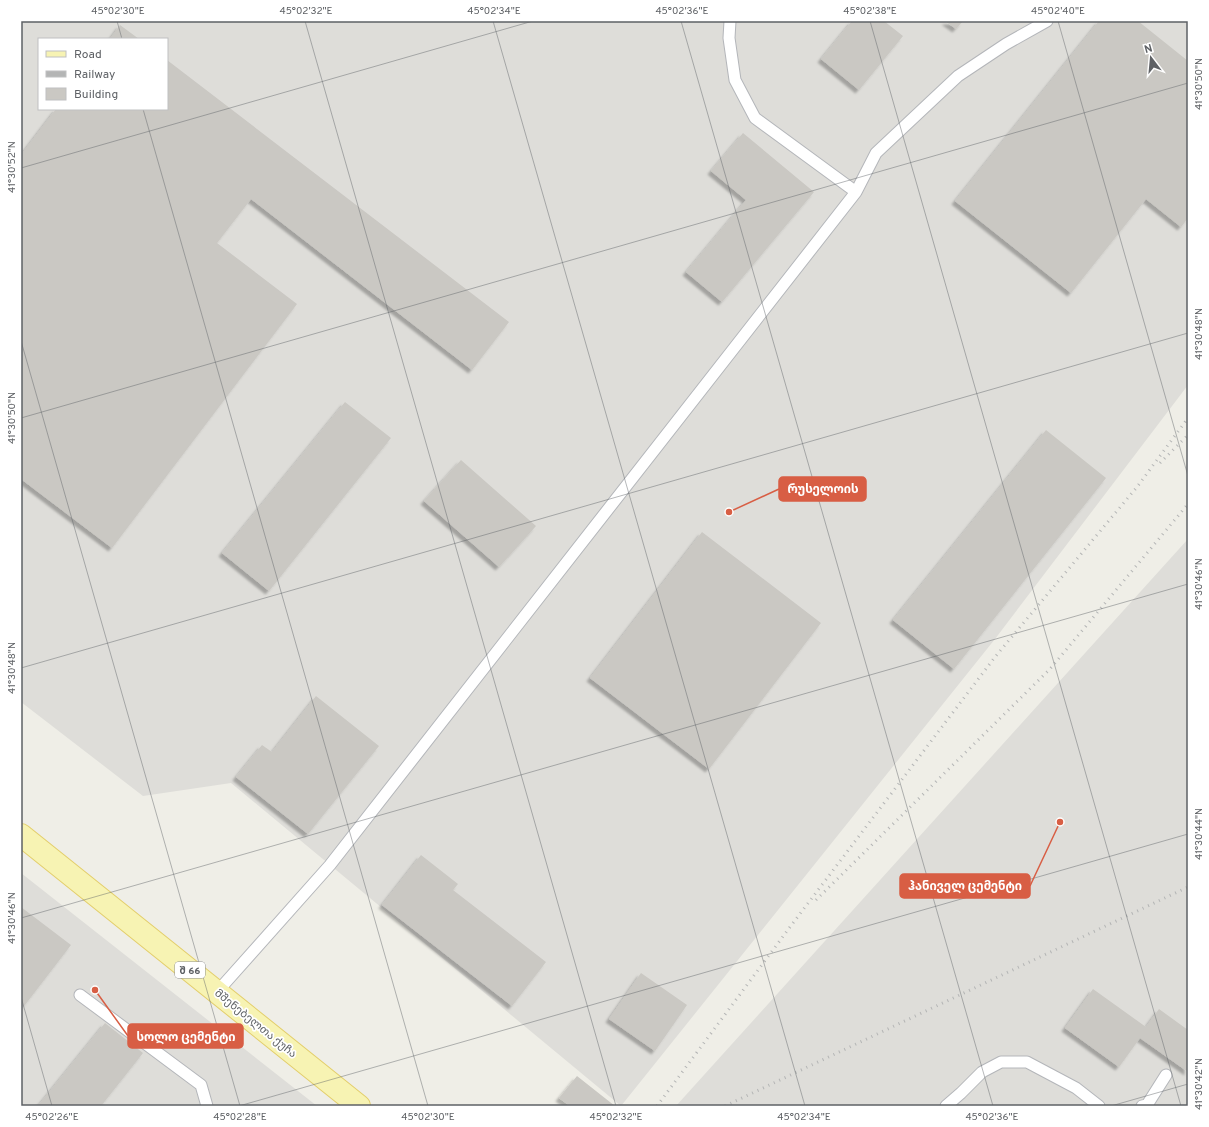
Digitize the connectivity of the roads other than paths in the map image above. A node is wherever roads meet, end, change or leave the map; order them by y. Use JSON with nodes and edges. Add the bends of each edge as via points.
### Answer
{"nodes":[{"id":1,"x":730,"y":21,"type":"edge"},
{"id":2,"x":1047,"y":21,"type":"edge"},
{"id":3,"x":856,"y":192,"type":"junction"},
{"id":4,"x":21,"y":835,"type":"edge"},
{"id":5,"x":217,"y":992,"type":"junction"},
{"id":6,"x":80,"y":995,"type":"dead end"},
{"id":7,"x":1166,"y":1075,"type":"dead end"},
{"id":8,"x":207,"y":1106,"type":"edge"},
{"id":9,"x":359,"y":1106,"type":"edge"},
{"id":10,"x":946,"y":1106,"type":"edge"},
{"id":11,"x":1099,"y":1106,"type":"edge"},
{"id":12,"x":1142,"y":1106,"type":"edge"}],
"edges":[{"from":1,"to":3,"type":"lane","via":[[729,38],[735,80],[754,118]]},
{"from":2,"to":3,"type":"lane","via":[[958,76],[876,153]]},
{"from":3,"to":5,"type":"lane","via":[[330,865]]},
{"from":4,"to":5,"type":"main road","name":"მშენებელთა ქუჩა","number":"შ 66"},
{"from":5,"to":9,"type":"main road","name":"მშენებელთა ქუჩა","number":"შ 66"},
{"from":6,"to":8,"type":"lane","via":[[201,1085]]},
{"from":7,"to":12,"type":"lane","via":[[1147,1105]]},
{"from":10,"to":11,"type":"lane","via":[[962,1094],[982,1072],[1001,1062],[1027,1062],[1076,1088]]}]}
